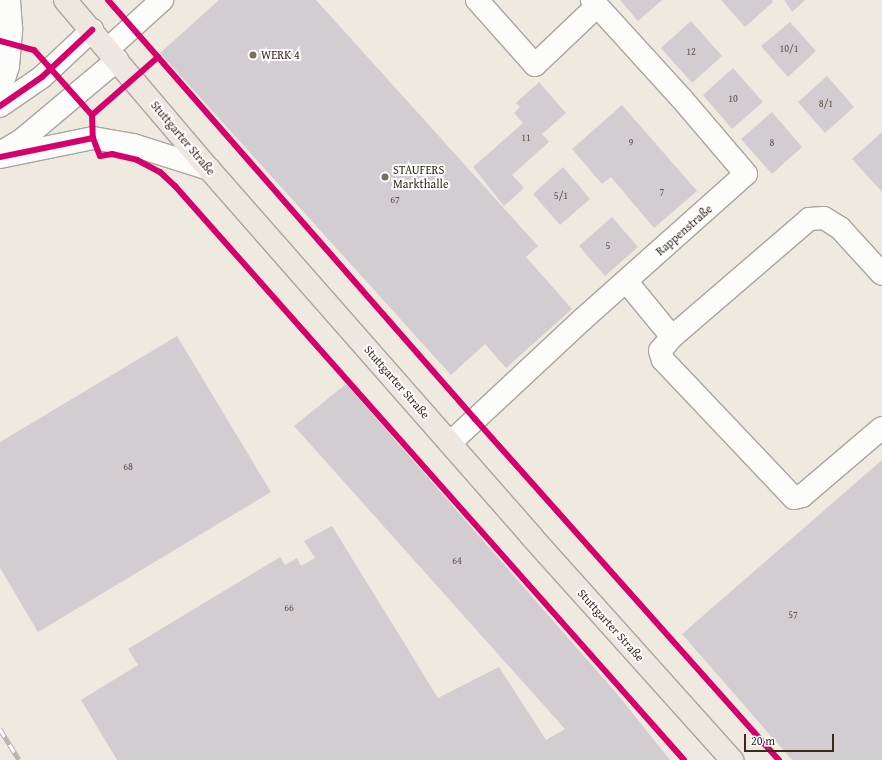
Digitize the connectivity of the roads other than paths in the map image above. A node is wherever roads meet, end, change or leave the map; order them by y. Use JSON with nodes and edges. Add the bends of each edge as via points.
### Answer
{"nodes":[{"id":1,"x":9,"y":0,"type":"edge"},
{"id":2,"x":66,"y":0,"type":"edge"},
{"id":3,"x":162,"y":0,"type":"edge"},
{"id":4,"x":477,"y":0,"type":"edge"},
{"id":5,"x":595,"y":3,"type":"edge"},
{"id":6,"x":92,"y":30,"type":"junction"},
{"id":7,"x":112,"y":54,"type":"junction"},
{"id":8,"x":0,"y":92,"type":"edge"},
{"id":9,"x":0,"y":106,"type":"edge"},
{"id":10,"x":0,"y":153,"type":"edge"},
{"id":11,"x":0,"y":157,"type":"edge"},
{"id":12,"x":209,"y":169,"type":"junction"},
{"id":13,"x":882,"y":274,"type":"edge"},
{"id":14,"x":626,"y":281,"type":"junction"},
{"id":15,"x":672,"y":337,"type":"junction"},
{"id":16,"x":882,"y":428,"type":"edge"},
{"id":17,"x":450,"y":442,"type":"junction"},
{"id":18,"x":732,"y":760,"type":"edge"}],
"edges":[{"from":1,"to":8,"type":"street","via":[[11,29],[8,66]]},
{"from":2,"to":6,"type":"main road","name":"Stuttgarter Straße"},
{"from":3,"to":7,"type":"street"},
{"from":4,"to":5,"type":"street","via":[[535,65]]},
{"from":5,"to":14,"type":"street","name":"Rappenstraße","via":[[746,174]]},
{"from":6,"to":7,"type":"main road","name":"Stuttgarter Straße"},
{"from":6,"to":9,"type":"street","via":[[42,77]]},
{"from":7,"to":10,"type":"street","via":[[23,139]]},
{"from":7,"to":12,"type":"main road","name":"Stuttgarter Straße"},
{"from":11,"to":12,"type":"street","via":[[93,138],[132,145]]},
{"from":12,"to":17,"type":"main road","name":"Stuttgarter Straße"},
{"from":13,"to":15,"type":"street","via":[[840,228],[824,218],[809,219]]},
{"from":14,"to":15,"type":"street"},
{"from":14,"to":17,"type":"street","name":"Rappenstraße"},
{"from":15,"to":16,"type":"street","via":[[660,351],[663,360],[794,498],[802,496]]},
{"from":17,"to":18,"type":"main road","name":"Stuttgarter Straße"}]}
